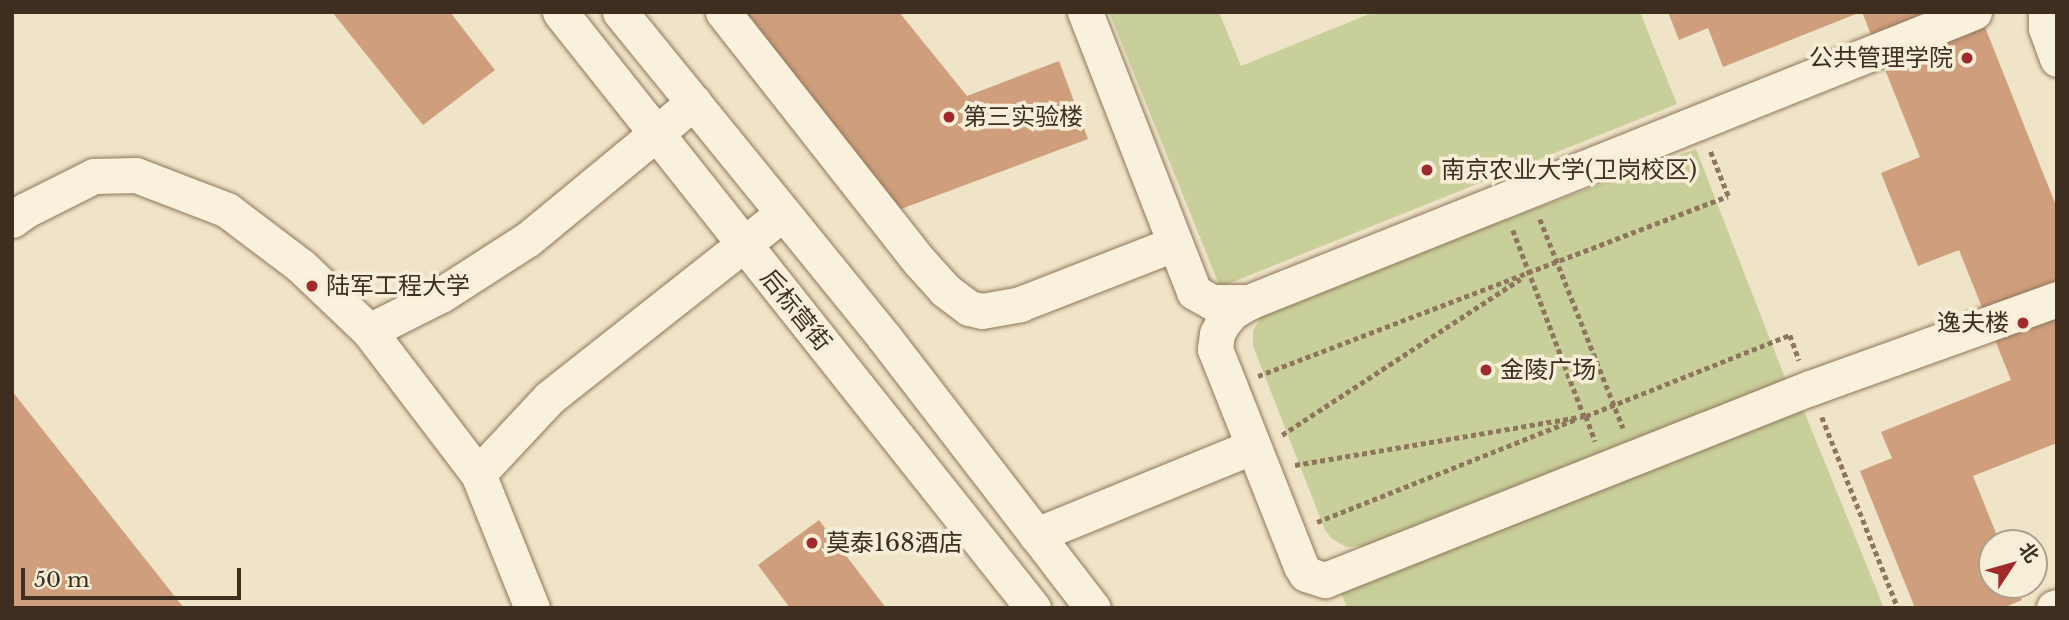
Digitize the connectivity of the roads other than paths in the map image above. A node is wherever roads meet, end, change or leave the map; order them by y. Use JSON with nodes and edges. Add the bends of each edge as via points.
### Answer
{"nodes":[{"id":1,"x":560,"y":12,"type":"edge"},
{"id":2,"x":620,"y":12,"type":"edge"},
{"id":3,"x":723,"y":12,"type":"edge"},
{"id":4,"x":1085,"y":12,"type":"edge"},
{"id":5,"x":1975,"y":12,"type":"edge"},
{"id":6,"x":2046,"y":12,"type":"edge"},
{"id":7,"x":2057,"y":59,"type":"edge"},
{"id":8,"x":694,"y":102,"type":"junction"},
{"id":9,"x":657,"y":134,"type":"junction"},
{"id":10,"x":783,"y":213,"type":"junction"},
{"id":11,"x":12,"y":220,"type":"edge"},
{"id":12,"x":1174,"y":244,"type":"junction"},
{"id":13,"x":745,"y":245,"type":"junction"},
{"id":14,"x":2057,"y":299,"type":"edge"},
{"id":15,"x":1250,"y":302,"type":"junction"},
{"id":16,"x":369,"y":331,"type":"junction"},
{"id":17,"x":1265,"y":442,"type":"junction"},
{"id":18,"x":478,"y":474,"type":"junction"},
{"id":19,"x":1036,"y":535,"type":"junction"},
{"id":20,"x":1321,"y":594,"type":"edge"},
{"id":21,"x":1081,"y":604,"type":"edge"},
{"id":22,"x":532,"y":608,"type":"edge"},
{"id":23,"x":1033,"y":608,"type":"edge"}],
"edges":[{"from":1,"to":9,"type":"street","name":"后标营街"},
{"from":2,"to":8,"type":"street"},
{"from":3,"to":12,"type":"street","via":[[920,262],[944,290],[969,308],[982,311],[1020,304]]},
{"from":4,"to":12,"type":"street"},
{"from":5,"to":15,"type":"street"},
{"from":6,"to":7,"type":"street","via":[[2046,28]]},
{"from":8,"to":9,"type":"street"},
{"from":8,"to":10,"type":"street"},
{"from":9,"to":13,"type":"street","name":"后标营街"},
{"from":9,"to":16,"type":"street","via":[[528,239],[441,295]]},
{"from":10,"to":13,"type":"street"},
{"from":10,"to":19,"type":"street"},
{"from":11,"to":16,"type":"street","via":[[94,176],[136,175],[227,210],[301,266]]},
{"from":12,"to":15,"type":"street","via":[[1197,295],[1222,304]]},
{"from":13,"to":18,"type":"street","via":[[549,398]]},
{"from":13,"to":23,"type":"street","name":"后标营街"},
{"from":14,"to":20,"type":"street","via":[[1635,457]]},
{"from":15,"to":17,"type":"street","via":[[1232,312],[1217,334],[1215,349],[1229,387]]},
{"from":16,"to":18,"type":"street"},
{"from":17,"to":19,"type":"street"},
{"from":17,"to":20,"type":"street","via":[[1287,534]]},
{"from":18,"to":22,"type":"street"},
{"from":19,"to":21,"type":"street"}]}
